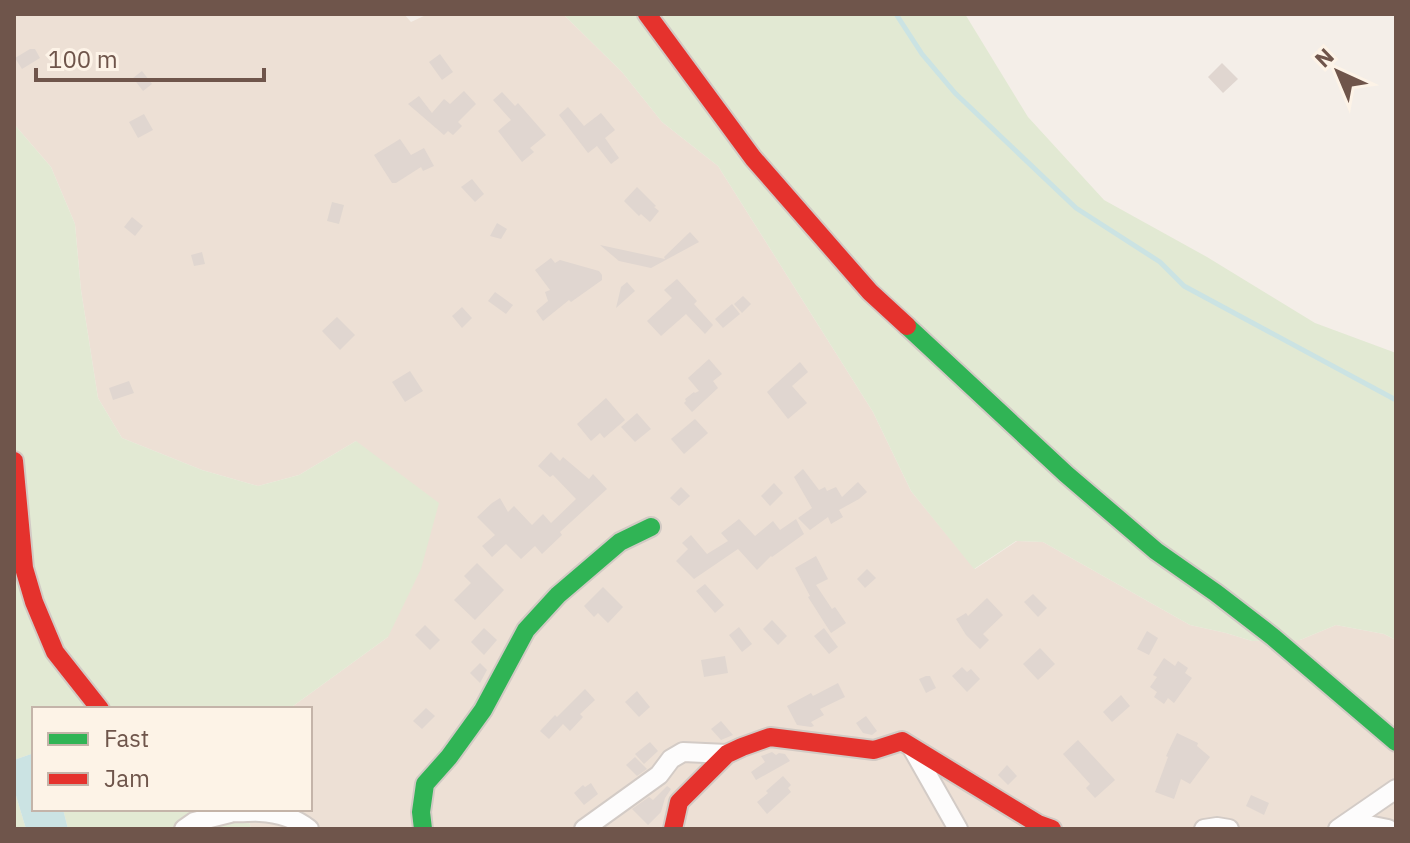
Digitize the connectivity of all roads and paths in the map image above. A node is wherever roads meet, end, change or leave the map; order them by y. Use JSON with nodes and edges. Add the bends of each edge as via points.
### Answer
{"nodes":[{"id":1,"x":647,"y":14,"type":"edge"},
{"id":2,"x":14,"y":461,"type":"edge"},
{"id":3,"x":651,"y":527,"type":"dead end"},
{"id":4,"x":98,"y":707,"type":"edge"},
{"id":5,"x":1396,"y":742,"type":"edge"},
{"id":6,"x":911,"y":747,"type":"junction"},
{"id":7,"x":727,"y":754,"type":"junction"},
{"id":8,"x":1396,"y":789,"type":"edge"},
{"id":9,"x":226,"y":811,"type":"edge"},
{"id":10,"x":1340,"y":828,"type":"edge"},
{"id":11,"x":184,"y":829,"type":"edge"},
{"id":12,"x":309,"y":829,"type":"edge"},
{"id":13,"x":423,"y":829,"type":"edge"},
{"id":14,"x":584,"y":829,"type":"edge"},
{"id":15,"x":673,"y":829,"type":"edge"},
{"id":16,"x":958,"y":829,"type":"edge"},
{"id":17,"x":1052,"y":829,"type":"edge"},
{"id":18,"x":1204,"y":829,"type":"edge"},
{"id":19,"x":1229,"y":829,"type":"edge"},
{"id":20,"x":1388,"y":829,"type":"edge"}],
"edges":[{"from":1,"to":5,"type":"street","via":[[753,158],[870,292],[1066,474]]},
{"from":2,"to":4,"type":"street","via":[[24,568],[34,602],[55,652]]},
{"from":3,"to":13,"type":"street","via":[[620,542],[526,630],[483,710],[425,784]]},
{"from":6,"to":7,"type":"street","via":[[902,741],[874,750],[770,737]]},
{"from":6,"to":16,"type":"street"},
{"from":6,"to":17,"type":"street"},
{"from":7,"to":14,"type":"street","via":[[683,752]]},
{"from":7,"to":15,"type":"street","via":[[679,802]]},
{"from":8,"to":10,"type":"street"},
{"from":9,"to":11,"type":"street"},
{"from":9,"to":12,"type":"street","via":[[289,816]]},
{"from":10,"to":20,"type":"street"},
{"from":18,"to":19,"type":"street"}]}
